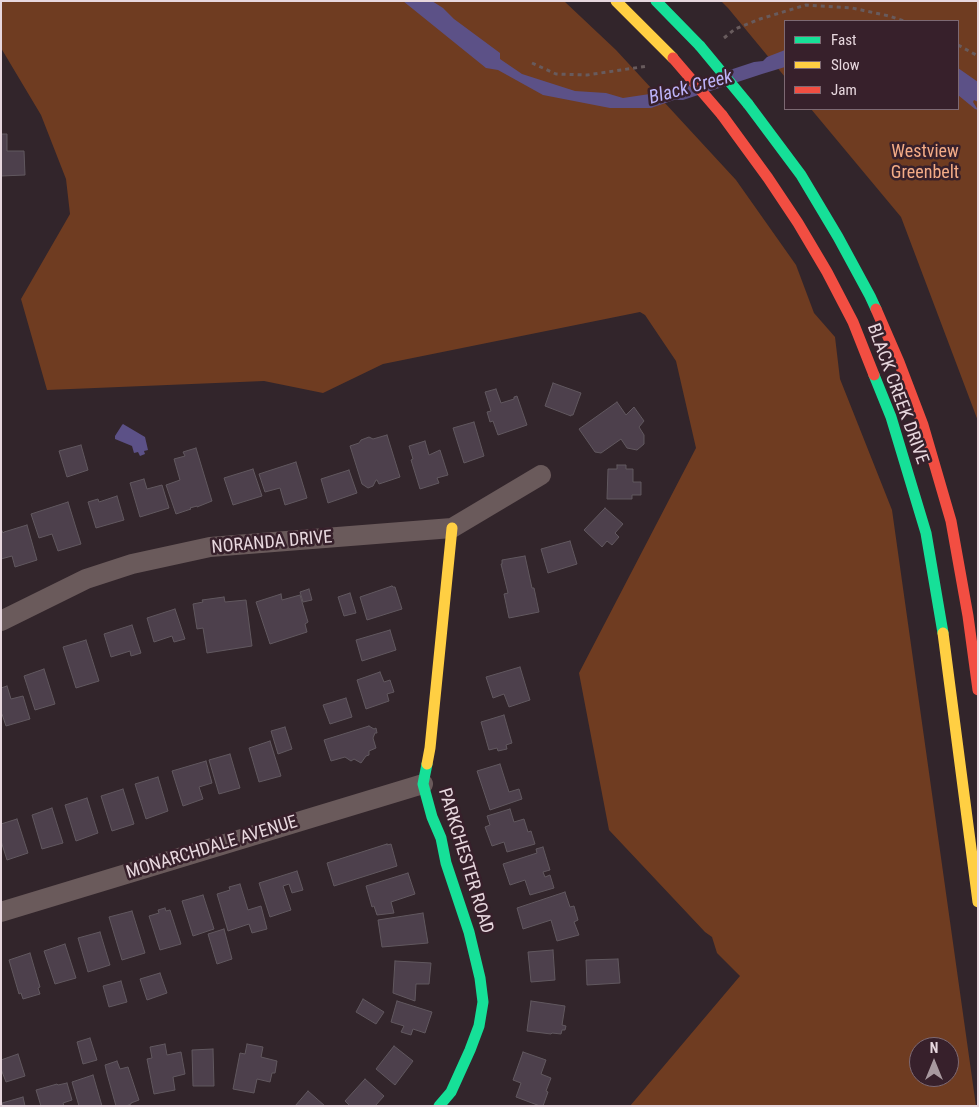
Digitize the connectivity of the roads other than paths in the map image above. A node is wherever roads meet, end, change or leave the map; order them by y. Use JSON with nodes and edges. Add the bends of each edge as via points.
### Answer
{"nodes":[{"id":1,"x":616,"y":1,"type":"edge"},
{"id":2,"x":656,"y":1,"type":"edge"},
{"id":3,"x":541,"y":475,"type":"dead end"},
{"id":4,"x":452,"y":528,"type":"junction"},
{"id":5,"x":1,"y":621,"type":"edge"},
{"id":6,"x":978,"y":690,"type":"edge"},
{"id":7,"x":424,"y":784,"type":"junction"},
{"id":8,"x":978,"y":902,"type":"edge"},
{"id":9,"x":1,"y":912,"type":"edge"},
{"id":10,"x":439,"y":1106,"type":"edge"}],
"edges":[{"from":1,"to":8,"type":"main road","name":"BLACK CREEK DRIVE","bridge":true,"via":[[673,58],[722,115],[798,223],[852,322],[892,417],[926,533],[939,605]]},
{"from":2,"to":6,"type":"main road","name":"BLACK CREEK DRIVE","bridge":true,"via":[[700,46],[801,175],[870,296],[922,425],[950,521]]},
{"from":3,"to":4,"type":"street","name":"NORANDA DRIVE"},
{"from":4,"to":5,"type":"street","name":"NORANDA DRIVE","via":[[210,547],[132,564],[86,579]]},
{"from":4,"to":7,"type":"main road","name":"PARKCHESTER ROAD"},
{"from":7,"to":9,"type":"street","name":"MONARCHDALE AVENUE"},
{"from":7,"to":10,"type":"main road","name":"PARKCHESTER ROAD","via":[[469,932],[483,1002],[470,1050],[451,1092]]}]}
